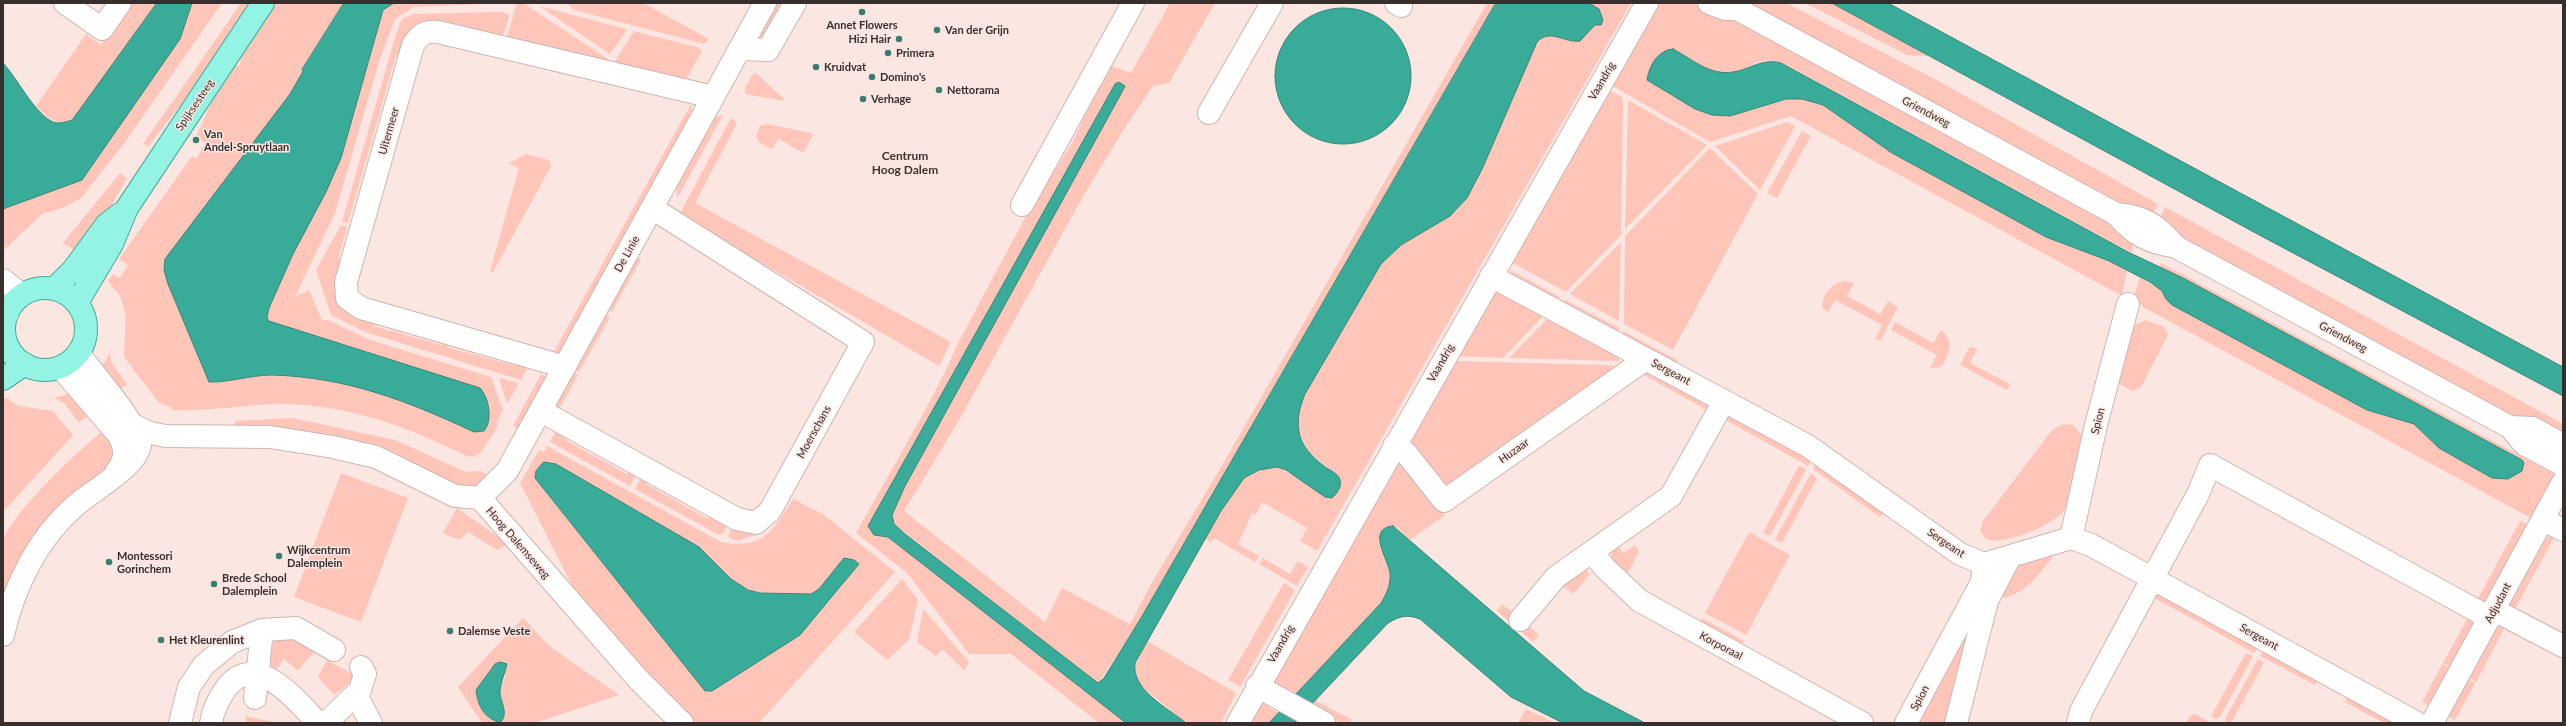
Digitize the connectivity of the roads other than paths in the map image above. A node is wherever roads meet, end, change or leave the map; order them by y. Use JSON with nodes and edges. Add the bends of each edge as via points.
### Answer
{"nodes":[{"id":1,"x":65,"y":3,"type":"edge"},
{"id":2,"x":120,"y":3,"type":"edge"},
{"id":3,"x":263,"y":3,"type":"edge"},
{"id":4,"x":765,"y":3,"type":"edge"},
{"id":5,"x":795,"y":3,"type":"edge"},
{"id":6,"x":1133,"y":3,"type":"edge"},
{"id":7,"x":1272,"y":3,"type":"edge"},
{"id":8,"x":1647,"y":3,"type":"edge"},
{"id":9,"x":1709,"y":3,"type":"edge"},
{"id":10,"x":1735,"y":6,"type":"edge"},
{"id":11,"x":740,"y":49,"type":"junction"},
{"id":12,"x":713,"y":97,"type":"junction"},
{"id":13,"x":1209,"y":113,"type":"dead end"},
{"id":14,"x":1022,"y":204,"type":"dead end"},
{"id":15,"x":127,"y":208,"type":"junction"},
{"id":16,"x":652,"y":208,"type":"junction"},
{"id":17,"x":1491,"y":276,"type":"junction"},
{"id":18,"x":3,"y":280,"type":"edge"},
{"id":19,"x":54,"y":289,"type":"junction"},
{"id":20,"x":22,"y":295,"type":"junction"},
{"id":21,"x":77,"y":303,"type":"junction"},
{"id":22,"x":2128,"y":304,"type":"dead end"},
{"id":23,"x":5,"y":313,"type":"edge"},
{"id":24,"x":5,"y":346,"type":"edge"},
{"id":25,"x":78,"y":353,"type":"junction"},
{"id":26,"x":1646,"y":359,"type":"junction"},
{"id":27,"x":25,"y":364,"type":"junction"},
{"id":28,"x":60,"y":367,"type":"junction"},
{"id":29,"x":565,"y":367,"type":"junction"},
{"id":30,"x":3,"y":379,"type":"edge"},
{"id":31,"x":1724,"y":401,"type":"junction"},
{"id":32,"x":541,"y":411,"type":"junction"},
{"id":33,"x":2510,"y":427,"type":"junction"},
{"id":34,"x":130,"y":434,"type":"junction"},
{"id":35,"x":2563,"y":445,"type":"edge"},
{"id":36,"x":1394,"y":446,"type":"junction"},
{"id":37,"x":2563,"y":465,"type":"edge"},
{"id":38,"x":2563,"y":482,"type":"edge"},
{"id":39,"x":480,"y":498,"type":"junction"},
{"id":40,"x":2544,"y":520,"type":"junction"},
{"id":41,"x":2563,"y":530,"type":"edge"},
{"id":42,"x":2071,"y":538,"type":"junction"},
{"id":43,"x":1592,"y":552,"type":"junction"},
{"id":44,"x":2010,"y":557,"type":"junction"},
{"id":45,"x":1984,"y":564,"type":"junction"},
{"id":46,"x":2152,"y":578,"type":"junction"},
{"id":47,"x":2492,"y":614,"type":"junction"},
{"id":48,"x":1520,"y":620,"type":"dead end"},
{"id":49,"x":262,"y":630,"type":"junction"},
{"id":50,"x":3,"y":634,"type":"edge"},
{"id":51,"x":2563,"y":646,"type":"edge"},
{"id":52,"x":334,"y":650,"type":"dead end"},
{"id":53,"x":361,"y":667,"type":"dead end"},
{"id":54,"x":257,"y":674,"type":"junction"},
{"id":55,"x":1265,"y":691,"type":"junction"},
{"id":56,"x":356,"y":695,"type":"junction"},
{"id":57,"x":255,"y":698,"type":"dead end"},
{"id":58,"x":1319,"y":720,"type":"edge"},
{"id":59,"x":180,"y":723,"type":"edge"},
{"id":60,"x":211,"y":723,"type":"edge"},
{"id":61,"x":318,"y":723,"type":"edge"},
{"id":62,"x":326,"y":723,"type":"edge"},
{"id":63,"x":371,"y":723,"type":"edge"},
{"id":64,"x":682,"y":723,"type":"edge"},
{"id":65,"x":1238,"y":723,"type":"edge"},
{"id":66,"x":1862,"y":723,"type":"edge"},
{"id":67,"x":1906,"y":723,"type":"edge"},
{"id":68,"x":1956,"y":723,"type":"edge"},
{"id":69,"x":2078,"y":723,"type":"edge"},
{"id":70,"x":2417,"y":723,"type":"edge"},
{"id":71,"x":2432,"y":723,"type":"edge"}],
"edges":[{"from":1,"to":2,"type":"street","via":[[102,29]]},
{"from":3,"to":15,"type":"main road","name":"Spijksesteeg"},
{"from":4,"to":11,"type":"street","name":"De Linie"},
{"from":5,"to":11,"type":"street","via":[[768,50]]},
{"from":6,"to":14,"type":"street"},
{"from":7,"to":13,"type":"street"},
{"from":8,"to":17,"type":"street","name":"Vaandrig"},
{"from":9,"to":10,"type":"street","name":"Griendweg","via":[[1725,9]]},
{"from":10,"to":33,"type":"street","name":"Griendweg","via":[[2116,214],[2136,216],[2162,230],[2176,247]]},
{"from":11,"to":12,"type":"street","name":"De Linie"},
{"from":12,"to":16,"type":"street","name":"De Linie"},
{"from":12,"to":29,"type":"street","name":"Uitermeer","via":[[438,32],[427,31],[419,36],[413,45],[346,282],[347,298],[361,308]]},
{"from":15,"to":19,"type":"main road","name":"Spijksesteeg","via":[[106,224],[73,270]]},
{"from":15,"to":21,"type":"main road","name":"Spijksesteeg","via":[[112,244]]},
{"from":16,"to":29,"type":"street","name":"De Linie"},
{"from":16,"to":32,"type":"street","name":"Moerschans","via":[[863,342],[770,511],[756,523],[737,519]]},
{"from":17,"to":26,"type":"street","name":"Sergeant"},
{"from":17,"to":36,"type":"street","name":"Vaandrig"},
{"from":18,"to":20,"type":"street"},
{"from":19,"to":20,"type":"main road","via":[[37,288]]},
{"from":19,"to":21,"type":"main road","via":[[67,294]]},
{"from":20,"to":23,"type":"main road"},
{"from":21,"to":25,"type":"main road","via":[[86,327],[83,345]]},
{"from":22,"to":42,"type":"street","name":"Spion","via":[[2096,425]]},
{"from":23,"to":24,"type":"main road"},
{"from":24,"to":27,"type":"main road"},
{"from":25,"to":28,"type":"main road"},
{"from":25,"to":34,"type":"street"},
{"from":26,"to":31,"type":"street","name":"Sergeant"},
{"from":26,"to":36,"type":"street","name":"Huzaar","via":[[1444,501],[1406,453]]},
{"from":27,"to":28,"type":"main road","via":[[42,369]]},
{"from":27,"to":30,"type":"main road"},
{"from":28,"to":34,"type":"street"},
{"from":29,"to":32,"type":"street","name":"De Linie"},
{"from":31,"to":43,"type":"street","via":[[1671,496]]},
{"from":31,"to":45,"type":"street","name":"Sergeant","via":[[1808,446],[1960,554]]},
{"from":32,"to":39,"type":"street","name":"De Linie","via":[[507,471]]},
{"from":33,"to":35,"type":"street","name":"Griendweg","via":[[2533,428]]},
{"from":33,"to":37,"type":"street","name":"Griendweg","via":[[2524,444]]},
{"from":34,"to":39,"type":"street","name":"Hoog Dalemseweg","via":[[270,437],[333,447],[376,457],[455,496]]},
{"from":34,"to":50,"type":"street","via":[[136,458],[74,507],[37,551],[10,605]]},
{"from":36,"to":55,"type":"street","name":"Vaandrig"},
{"from":38,"to":40,"type":"street","name":"Adjudant"},
{"from":39,"to":64,"type":"street","name":"Hoog Dalemseweg","via":[[637,678]]},
{"from":40,"to":41,"type":"street"},
{"from":40,"to":47,"type":"street","name":"Adjudant"},
{"from":42,"to":44,"type":"street"},
{"from":42,"to":46,"type":"street","name":"Sergeant","via":[[2091,545]]},
{"from":43,"to":48,"type":"street","via":[[1556,577]]},
{"from":43,"to":66,"type":"street","name":"Korporaal","via":[[1640,601]]},
{"from":44,"to":45,"type":"street"},
{"from":44,"to":68,"type":"street","via":[[1987,601]]},
{"from":45,"to":67,"type":"street","name":"Spion","via":[[1982,582]]},
{"from":46,"to":47,"type":"street","via":[[2198,494],[2210,465]]},
{"from":46,"to":69,"type":"street","via":[[2081,712]]},
{"from":46,"to":70,"type":"street","name":"Sergeant"},
{"from":47,"to":51,"type":"street"},
{"from":47,"to":71,"type":"street","name":"Adjudant"},
{"from":49,"to":52,"type":"street","via":[[296,628]]},
{"from":49,"to":54,"type":"street"},
{"from":49,"to":59,"type":"street","via":[[232,642],[204,665],[184,698]]},
{"from":53,"to":56,"type":"street","via":[[365,674]]},
{"from":54,"to":57,"type":"street"},
{"from":54,"to":60,"type":"street","via":[[244,674],[231,683],[216,704]]},
{"from":54,"to":61,"type":"street","via":[[266,676],[277,684]]},
{"from":55,"to":58,"type":"street"},
{"from":55,"to":65,"type":"street","name":"Vaandrig"},
{"from":56,"to":62,"type":"street"},
{"from":56,"to":63,"type":"street"}]}
